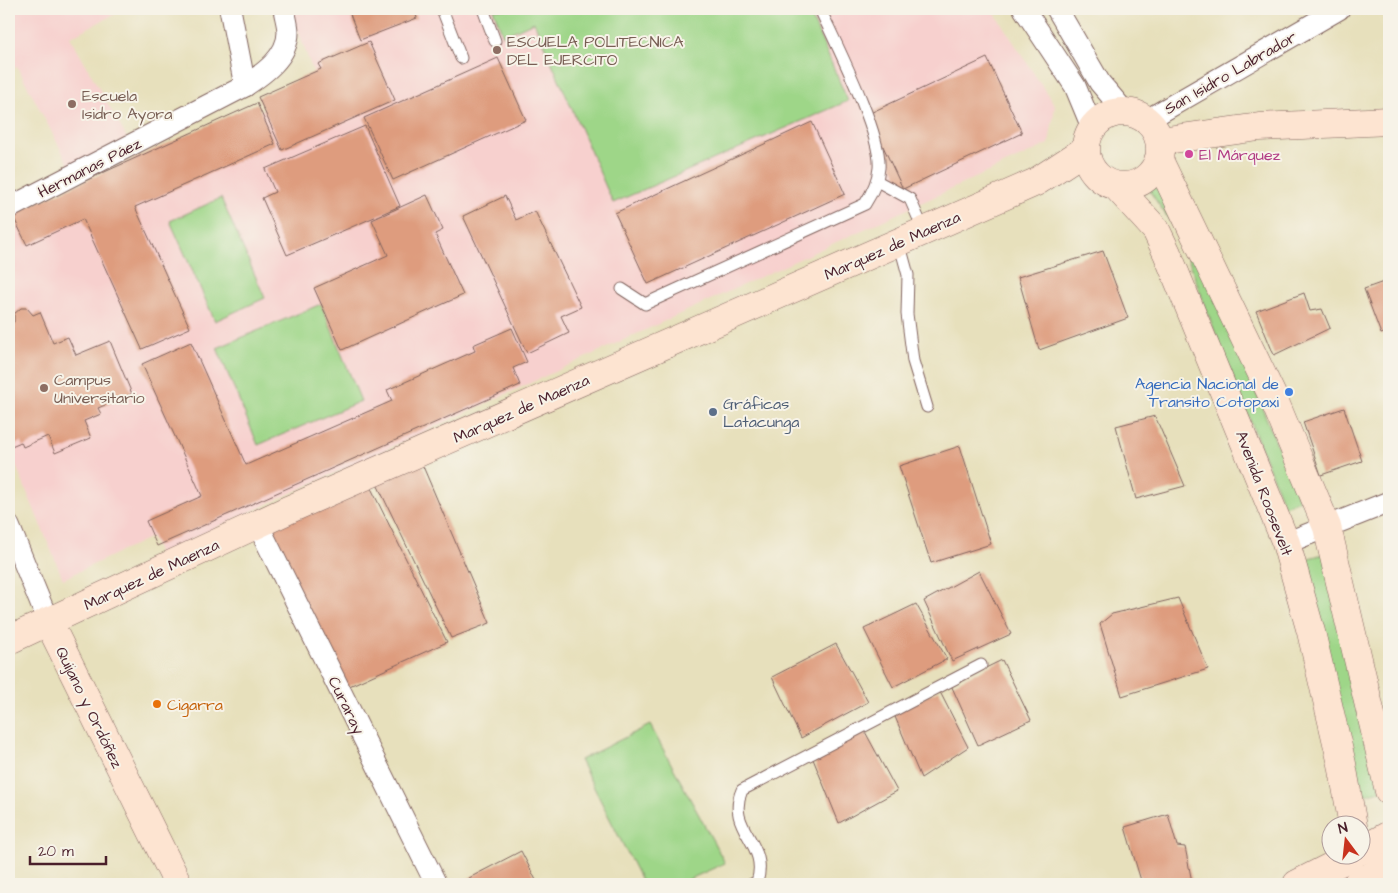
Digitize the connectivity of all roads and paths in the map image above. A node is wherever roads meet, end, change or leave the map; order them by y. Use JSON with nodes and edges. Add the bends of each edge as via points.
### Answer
{"nodes":[{"id":1,"x":230,"y":9,"type":"edge"},
{"id":2,"x":284,"y":9,"type":"edge"},
{"id":3,"x":442,"y":9,"type":"edge"},
{"id":4,"x":483,"y":9,"type":"edge"},
{"id":5,"x":820,"y":9,"type":"edge"},
{"id":6,"x":1024,"y":9,"type":"edge"},
{"id":7,"x":1057,"y":9,"type":"edge"},
{"id":8,"x":1339,"y":9,"type":"edge"},
{"id":9,"x":495,"y":41,"type":"dead end"},
{"id":10,"x":461,"y":58,"type":"dead end"},
{"id":11,"x":245,"y":86,"type":"junction"},
{"id":12,"x":1389,"y":121,"type":"edge"},
{"id":13,"x":1148,"y":133,"type":"junction"},
{"id":14,"x":1090,"y":149,"type":"junction"},
{"id":15,"x":877,"y":181,"type":"junction"},
{"id":16,"x":1116,"y":186,"type":"junction"},
{"id":17,"x":9,"y":208,"type":"edge"},
{"id":18,"x":924,"y":231,"type":"junction"},
{"id":19,"x":899,"y":242,"type":"junction"},
{"id":20,"x":622,"y":289,"type":"dead end"},
{"id":21,"x":926,"y":408,"type":"dead end"},
{"id":22,"x":1389,"y":502,"type":"edge"},
{"id":23,"x":258,"y":525,"type":"junction"},
{"id":24,"x":9,"y":526,"type":"edge"},
{"id":25,"x":1327,"y":527,"type":"junction"},
{"id":26,"x":1286,"y":543,"type":"junction"},
{"id":27,"x":48,"y":621,"type":"junction"},
{"id":28,"x":9,"y":640,"type":"edge"},
{"id":29,"x":981,"y":665,"type":"dead end"},
{"id":30,"x":1389,"y":791,"type":"edge"},
{"id":31,"x":1351,"y":816,"type":"edge"},
{"id":32,"x":1389,"y":835,"type":"edge"},
{"id":33,"x":1370,"y":845,"type":"edge"},
{"id":34,"x":1332,"y":866,"type":"edge"},
{"id":35,"x":1389,"y":866,"type":"edge"},
{"id":36,"x":1361,"y":876,"type":"edge"},
{"id":37,"x":178,"y":884,"type":"edge"},
{"id":38,"x":436,"y":884,"type":"edge"},
{"id":39,"x":752,"y":884,"type":"edge"},
{"id":40,"x":1297,"y":884,"type":"edge"}],
"edges":[{"from":1,"to":11,"type":"street"},
{"from":2,"to":11,"type":"street","name":"Hermanas Páez","via":[[288,33],[282,53],[266,72]]},
{"from":3,"to":10,"type":"lane"},
{"from":4,"to":9,"type":"lane"},
{"from":5,"to":15,"type":"lane","via":[[877,146]]},
{"from":6,"to":14,"type":"street","via":[[1075,86]]},
{"from":7,"to":13,"type":"street","via":[[1100,82]]},
{"from":8,"to":13,"type":"street","name":"San Isidro Labrador"},
{"from":11,"to":17,"type":"street","name":"Hermanas Páez"},
{"from":12,"to":13,"type":"street","name":"Marquez de Maenza"},
{"from":13,"to":14,"type":"street","name":"Marquez de Maenza","via":[[1112,113],[1101,118]]},
{"from":13,"to":16,"type":"street","via":[[1152,172],[1130,186]]},
{"from":13,"to":25,"type":"street","via":[[1272,395]]},
{"from":14,"to":16,"type":"street","via":[[1102,180]]},
{"from":14,"to":18,"type":"street","name":"Marquez de Maenza","via":[[1036,182]]},
{"from":15,"to":18,"type":"lane","via":[[910,199]]},
{"from":15,"to":20,"type":"lane","via":[[865,204],[645,304]]},
{"from":16,"to":26,"type":"street","name":"Avenida Roosevelt","via":[[1156,230],[1167,253]]},
{"from":18,"to":19,"type":"street","name":"Marquez de Maenza"},
{"from":19,"to":21,"type":"lane","via":[[908,274],[907,314],[913,361]]},
{"from":19,"to":23,"type":"street","name":"Marquez de Maenza"},
{"from":22,"to":25,"type":"street"},
{"from":23,"to":27,"type":"street","name":"Marquez de Maenza"},
{"from":23,"to":38,"type":"street","name":"Curaray"},
{"from":24,"to":27,"type":"street","name":"Quijano y Ordóñez"},
{"from":25,"to":26,"type":"street"},
{"from":25,"to":30,"type":"street"},
{"from":26,"to":31,"type":"street","name":"Avenida Roosevelt","via":[[1311,632]]},
{"from":27,"to":28,"type":"street","name":"Marquez de Maenza"},
{"from":27,"to":37,"type":"street","name":"Quijano y Ordóñez"},
{"from":29,"to":39,"type":"lane","via":[[742,790],[736,812],[760,860],[757,882]]},
{"from":32,"to":33,"type":"street"},
{"from":34,"to":40,"type":"street"},
{"from":35,"to":36,"type":"street"}]}
